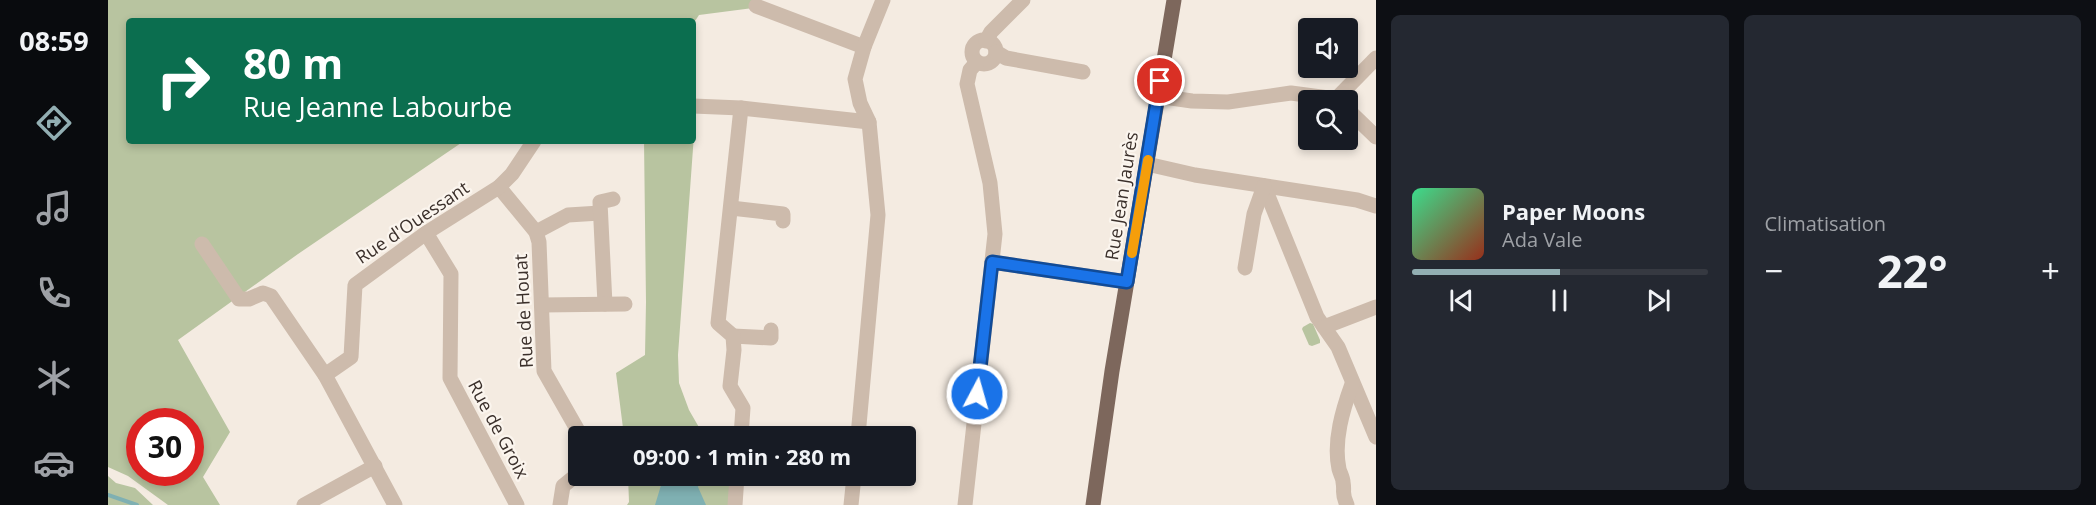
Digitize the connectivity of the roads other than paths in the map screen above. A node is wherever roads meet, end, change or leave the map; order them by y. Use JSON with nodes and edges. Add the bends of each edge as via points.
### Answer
{"nodes":[{"id":1,"x":883,"y":0,"type":"edge"},
{"id":2,"x":1023,"y":0,"type":"edge"},
{"id":3,"x":1174,"y":0,"type":"edge"},
{"id":4,"x":756,"y":6,"type":"dead end"},
{"id":5,"x":991,"y":46,"type":"junction"},
{"id":6,"x":864,"y":47,"type":"junction"},
{"id":7,"x":1376,"y":58,"type":"edge"},
{"id":8,"x":1083,"y":72,"type":"dead end"},
{"id":9,"x":1350,"y":90,"type":"edge"},
{"id":10,"x":1298,"y":94,"type":"edge"},
{"id":11,"x":1157,"y":96,"type":"junction"},
{"id":12,"x":696,"y":106,"type":"edge"},
{"id":13,"x":741,"y":108,"type":"junction"},
{"id":14,"x":1358,"y":120,"type":"edge"},
{"id":15,"x":869,"y":122,"type":"junction"},
{"id":16,"x":1376,"y":137,"type":"edge"},
{"id":17,"x":532,"y":144,"type":"edge"},
{"id":18,"x":1147,"y":164,"type":"junction"},
{"id":19,"x":1264,"y":186,"type":"junction"},
{"id":20,"x":500,"y":187,"type":"junction"},
{"id":21,"x":613,"y":199,"type":"dead end"},
{"id":22,"x":1376,"y":206,"type":"edge"},
{"id":23,"x":731,"y":208,"type":"junction"},
{"id":24,"x":600,"y":213,"type":"junction"},
{"id":25,"x":783,"y":221,"type":"dead end"},
{"id":26,"x":536,"y":232,"type":"junction"},
{"id":27,"x":426,"y":233,"type":"junction"},
{"id":28,"x":202,"y":244,"type":"dead end"},
{"id":29,"x":992,"y":262,"type":"junction"},
{"id":30,"x":1245,"y":268,"type":"dead end"},
{"id":31,"x":1127,"y":282,"type":"junction"},
{"id":32,"x":624,"y":303,"type":"dead end"},
{"id":33,"x":542,"y":304,"type":"junction"},
{"id":34,"x":605,"y":304,"type":"junction"},
{"id":35,"x":1376,"y":307,"type":"edge"},
{"id":36,"x":1324,"y":327,"type":"junction"},
{"id":37,"x":771,"y":330,"type":"dead end"},
{"id":38,"x":733,"y":336,"type":"junction"},
{"id":39,"x":325,"y":375,"type":"junction"},
{"id":40,"x":1352,"y":384,"type":"junction"},
{"id":41,"x":575,"y":426,"type":"edge"},
{"id":42,"x":742,"y":426,"type":"edge"},
{"id":43,"x":859,"y":426,"type":"edge"},
{"id":44,"x":1376,"y":437,"type":"edge"},
{"id":45,"x":375,"y":466,"type":"junction"},
{"id":46,"x":568,"y":482,"type":"edge"},
{"id":47,"x":736,"y":486,"type":"edge"},
{"id":48,"x":853,"y":486,"type":"edge"},
{"id":49,"x":304,"y":505,"type":"edge"},
{"id":50,"x":395,"y":505,"type":"edge"},
{"id":51,"x":517,"y":505,"type":"edge"},
{"id":52,"x":560,"y":505,"type":"edge"},
{"id":53,"x":735,"y":505,"type":"edge"},
{"id":54,"x":851,"y":505,"type":"edge"},
{"id":55,"x":965,"y":505,"type":"edge"},
{"id":56,"x":1092,"y":505,"type":"edge"},
{"id":57,"x":1347,"y":505,"type":"edge"}],
"edges":[{"from":1,"to":6,"type":"street"},
{"from":2,"to":5,"type":"street","via":[[991,33]]},
{"from":3,"to":11,"type":"main road","name":"Rue Jean Jaurès"},
{"from":4,"to":6,"type":"street"},
{"from":5,"to":8,"type":"street","via":[[1006,58]]},
{"from":5,"to":29,"type":"street","via":[[979,42],[974,48],[977,62],[970,70],[967,84],[990,183]]},
{"from":6,"to":15,"type":"street","via":[[855,79]]},
{"from":7,"to":9,"type":"street"},
{"from":10,"to":11,"type":"street","via":[[1228,102]]},
{"from":11,"to":18,"type":"main road","name":"Rue Jean Jaurès"},
{"from":12,"to":13,"type":"street"},
{"from":13,"to":15,"type":"street"},
{"from":13,"to":23,"type":"street"},
{"from":14,"to":16,"type":"street"},
{"from":15,"to":43,"type":"street","via":[[878,215]]},
{"from":17,"to":20,"type":"street","name":"Rue d'Ouessant"},
{"from":18,"to":19,"type":"street"},
{"from":18,"to":31,"type":"main road","name":"Rue Jean Jaurès"},
{"from":19,"to":22,"type":"street"},
{"from":19,"to":30,"type":"street","via":[[1254,214]]},
{"from":19,"to":36,"type":"street"},
{"from":20,"to":26,"type":"street","name":"Rue de Houat"},
{"from":20,"to":27,"type":"street","name":"Rue d'Ouessant"},
{"from":21,"to":24,"type":"street","via":[[600,202]]},
{"from":23,"to":25,"type":"street","via":[[783,214]]},
{"from":23,"to":38,"type":"street","via":[[718,323]]},
{"from":24,"to":26,"type":"street","via":[[568,215]]},
{"from":24,"to":34,"type":"street"},
{"from":26,"to":33,"type":"street","name":"Rue de Houat"},
{"from":27,"to":39,"type":"street","name":"Rue d'Ouessant","via":[[356,285],[351,357]]},
{"from":27,"to":51,"type":"street","name":"Rue de Groix","via":[[451,274],[450,378]]},
{"from":28,"to":39,"type":"street","via":[[239,299],[263,293],[272,296]]},
{"from":29,"to":31,"type":"street"},
{"from":29,"to":55,"type":"street"},
{"from":31,"to":56,"type":"main road","name":"Rue Jean Jaurès"},
{"from":32,"to":34,"type":"street"},
{"from":33,"to":34,"type":"street"},
{"from":33,"to":41,"type":"street","name":"Rue de Houat","via":[[544,371]]},
{"from":35,"to":36,"type":"street"},
{"from":36,"to":40,"type":"street","via":[[1338,347]]},
{"from":37,"to":38,"type":"street","via":[[771,338]]},
{"from":38,"to":42,"type":"street","via":[[730,386],[743,408]]},
{"from":39,"to":45,"type":"street"},
{"from":40,"to":44,"type":"street"},
{"from":40,"to":57,"type":"street","via":[[1337,448],[1344,484],[1342,494]]},
{"from":45,"to":49,"type":"street"},
{"from":45,"to":50,"type":"street"},
{"from":46,"to":52,"type":"street","via":[[563,486]]},
{"from":47,"to":53,"type":"street"},
{"from":48,"to":54,"type":"street"}]}
